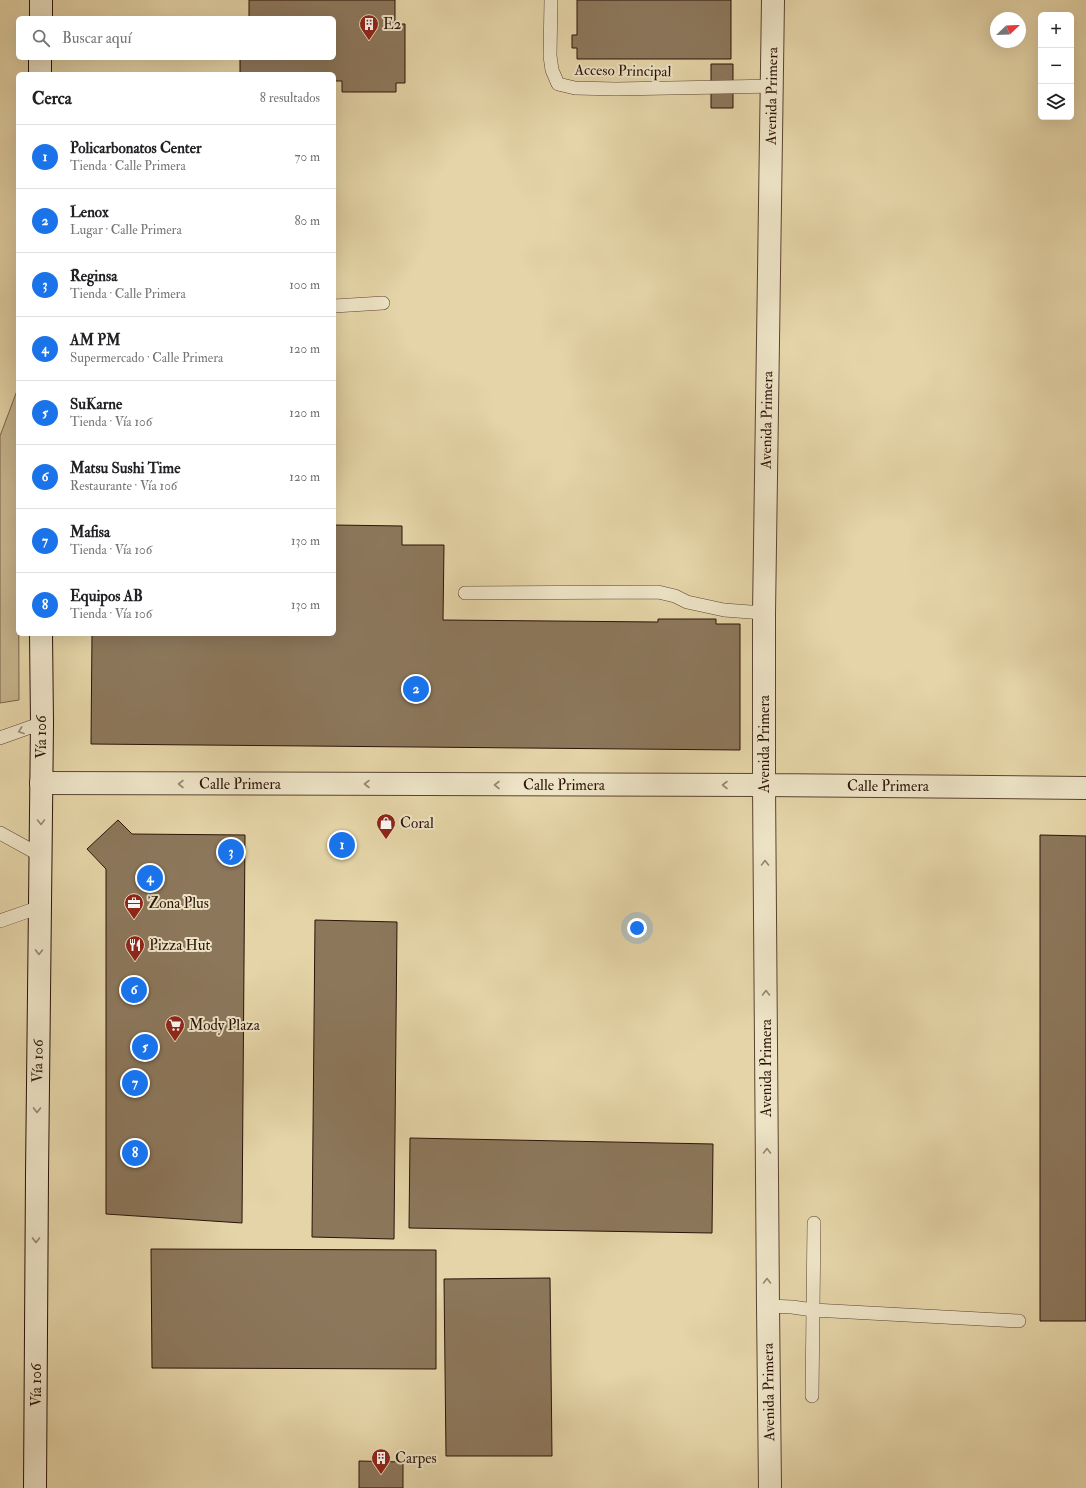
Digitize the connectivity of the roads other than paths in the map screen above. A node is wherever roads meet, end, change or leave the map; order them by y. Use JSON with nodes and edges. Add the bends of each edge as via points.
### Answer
{"nodes":[{"id":1,"x":41,"y":0,"type":"edge"},
{"id":2,"x":551,"y":0,"type":"edge"},
{"id":3,"x":773,"y":0,"type":"edge"},
{"id":4,"x":41,"y":16,"type":"edge"},
{"id":5,"x":40,"y":60,"type":"edge"},
{"id":6,"x":40,"y":72,"type":"edge"},
{"id":7,"x":772,"y":86,"type":"junction"},
{"id":8,"x":383,"y":303,"type":"dead end"},
{"id":9,"x":336,"y":306,"type":"edge"},
{"id":10,"x":465,"y":593,"type":"dead end"},
{"id":11,"x":764,"y":613,"type":"junction"},
{"id":12,"x":40,"y":636,"type":"edge"},
{"id":13,"x":42,"y":723,"type":"junction"},
{"id":14,"x":0,"y":738,"type":"edge"},
{"id":15,"x":41,"y":783,"type":"junction"},
{"id":16,"x":764,"y":785,"type":"junction"},
{"id":17,"x":1086,"y":788,"type":"edge"},
{"id":18,"x":0,"y":833,"type":"edge"},
{"id":19,"x":40,"y":855,"type":"junction"},
{"id":20,"x":40,"y":907,"type":"junction"},
{"id":21,"x":0,"y":921,"type":"edge"},
{"id":22,"x":814,"y":1223,"type":"dead end"},
{"id":23,"x":768,"y":1306,"type":"junction"},
{"id":24,"x":813,"y":1310,"type":"junction"},
{"id":25,"x":1019,"y":1321,"type":"dead end"},
{"id":26,"x":812,"y":1396,"type":"dead end"},
{"id":27,"x":35,"y":1488,"type":"edge"},
{"id":28,"x":770,"y":1488,"type":"edge"}],
"edges":[{"from":1,"to":4,"type":"street"},
{"from":2,"to":7,"type":"lane","name":"Acceso Principal","via":[[550,56],[558,84],[575,88],[616,89]]},
{"from":3,"to":7,"type":"street","name":"Avenida Primera"},
{"from":5,"to":6,"type":"street"},
{"from":7,"to":11,"type":"street","name":"Avenida Primera"},
{"from":8,"to":9,"type":"lane"},
{"from":10,"to":11,"type":"lane","via":[[658,592],[686,602],[724,610]]},
{"from":11,"to":16,"type":"street","name":"Avenida Primera"},
{"from":12,"to":13,"type":"street","name":"Vía 106"},
{"from":13,"to":14,"type":"lane","one_way":true},
{"from":13,"to":15,"type":"street","name":"Vía 106"},
{"from":16,"to":15,"type":"street","name":"Calle Primera","one_way":true},
{"from":15,"to":19,"type":"street","name":"Vía 106","one_way":true},
{"from":16,"to":17,"type":"street","name":"Calle Primera"},
{"from":23,"to":16,"type":"street","name":"Avenida Primera","one_way":true},
{"from":18,"to":19,"type":"lane"},
{"from":19,"to":20,"type":"street","name":"Vía 106"},
{"from":20,"to":21,"type":"lane"},
{"from":20,"to":27,"type":"street","name":"Vía 106","one_way":true},
{"from":22,"to":24,"type":"lane"},
{"from":23,"to":24,"type":"lane"},
{"from":23,"to":28,"type":"street","name":"Avenida Primera"},
{"from":24,"to":25,"type":"lane"},
{"from":24,"to":26,"type":"lane"}]}
